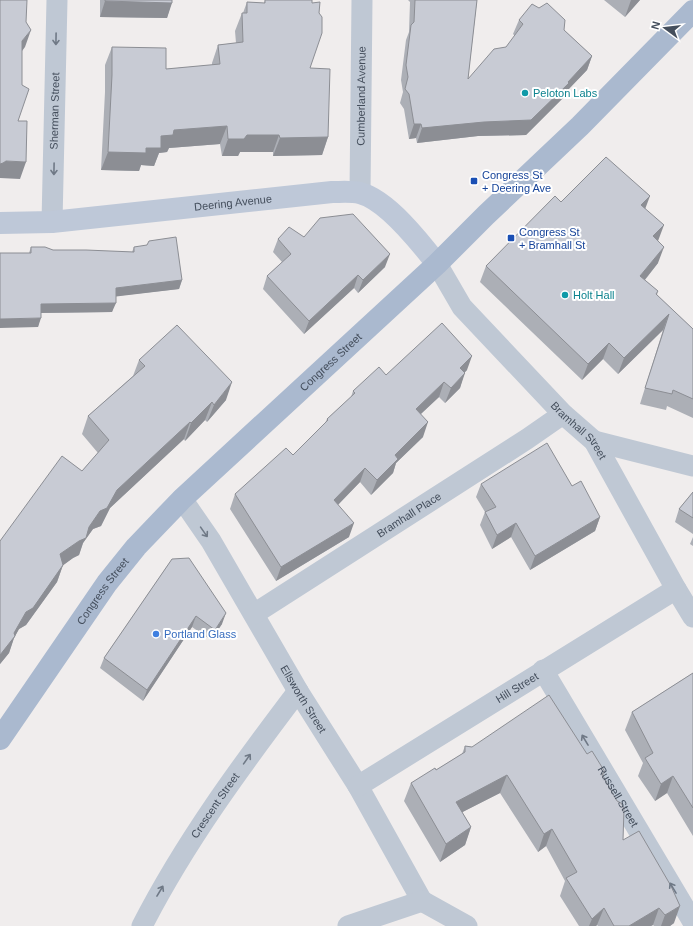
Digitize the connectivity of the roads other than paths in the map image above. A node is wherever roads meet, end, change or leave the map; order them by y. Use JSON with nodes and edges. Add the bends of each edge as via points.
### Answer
{"nodes":[{"id":1,"x":57,"y":0,"type":"edge"},
{"id":2,"x":362,"y":0,"type":"edge"},
{"id":3,"x":693,"y":11,"type":"edge"},
{"id":4,"x":360,"y":193,"type":"junction"},
{"id":5,"x":52,"y":222,"type":"junction"},
{"id":6,"x":0,"y":223,"type":"edge"},
{"id":7,"x":437,"y":264,"type":"junction"},
{"id":8,"x":563,"y":414,"type":"junction"},
{"id":9,"x":594,"y":441,"type":"junction"},
{"id":10,"x":693,"y":466,"type":"edge"},
{"id":11,"x":182,"y":499,"type":"junction"},
{"id":12,"x":676,"y":589,"type":"junction"},
{"id":13,"x":254,"y":614,"type":"junction"},
{"id":14,"x":693,"y":617,"type":"edge"},
{"id":15,"x":544,"y":670,"type":"junction"},
{"id":16,"x":298,"y":691,"type":"junction"},
{"id":17,"x":0,"y":739,"type":"edge"},
{"id":18,"x":358,"y":786,"type":"junction"},
{"id":19,"x":422,"y":901,"type":"junction"},
{"id":20,"x":693,"y":922,"type":"edge"},
{"id":21,"x":142,"y":926,"type":"edge"},
{"id":22,"x":348,"y":926,"type":"edge"},
{"id":23,"x":467,"y":926,"type":"edge"}],
"edges":[{"from":1,"to":5,"type":"street","name":"Sherman Street","one_way":true},
{"from":2,"to":4,"type":"street","name":"Cumberland Avenue"},
{"from":3,"to":7,"type":"main road","name":"Congress Street","via":[[580,126]]},
{"from":4,"to":5,"type":"main road","name":"Deering Avenue","via":[[332,192]]},
{"from":4,"to":7,"type":"main road","name":"Deering Avenue","via":[[379,201],[415,236]]},
{"from":5,"to":6,"type":"main road","name":"Deering Avenue"},
{"from":7,"to":8,"type":"street","name":"Bramhall Street","via":[[462,307]]},
{"from":7,"to":11,"type":"main road","name":"Congress Street"},
{"from":8,"to":9,"type":"street","name":"Bramhall Street"},
{"from":8,"to":13,"type":"street","name":"Bramhall Place"},
{"from":9,"to":10,"type":"street"},
{"from":9,"to":12,"type":"street","name":"Bramhall Street"},
{"from":11,"to":13,"type":"street","name":"Ellsworth Street","one_way":true,"via":[[211,541]]},
{"from":11,"to":17,"type":"main road","name":"Congress Street","via":[[107,582]]},
{"from":12,"to":14,"type":"street","name":"Bramhall Street"},
{"from":12,"to":15,"type":"street","name":"Hill Street"},
{"from":13,"to":16,"type":"street","name":"Ellsworth Street"},
{"from":15,"to":18,"type":"street","name":"Hill Street"},
{"from":20,"to":15,"type":"street","name":"Russell Street","one_way":true},
{"from":16,"to":18,"type":"street","name":"Ellsworth Street"},
{"from":21,"to":16,"type":"street","name":"Crescent Street","one_way":true,"via":[[205,818]]},
{"from":18,"to":19,"type":"street","name":"Ellsworth Street"},
{"from":19,"to":22,"type":"street"},
{"from":19,"to":23,"type":"street"}]}
